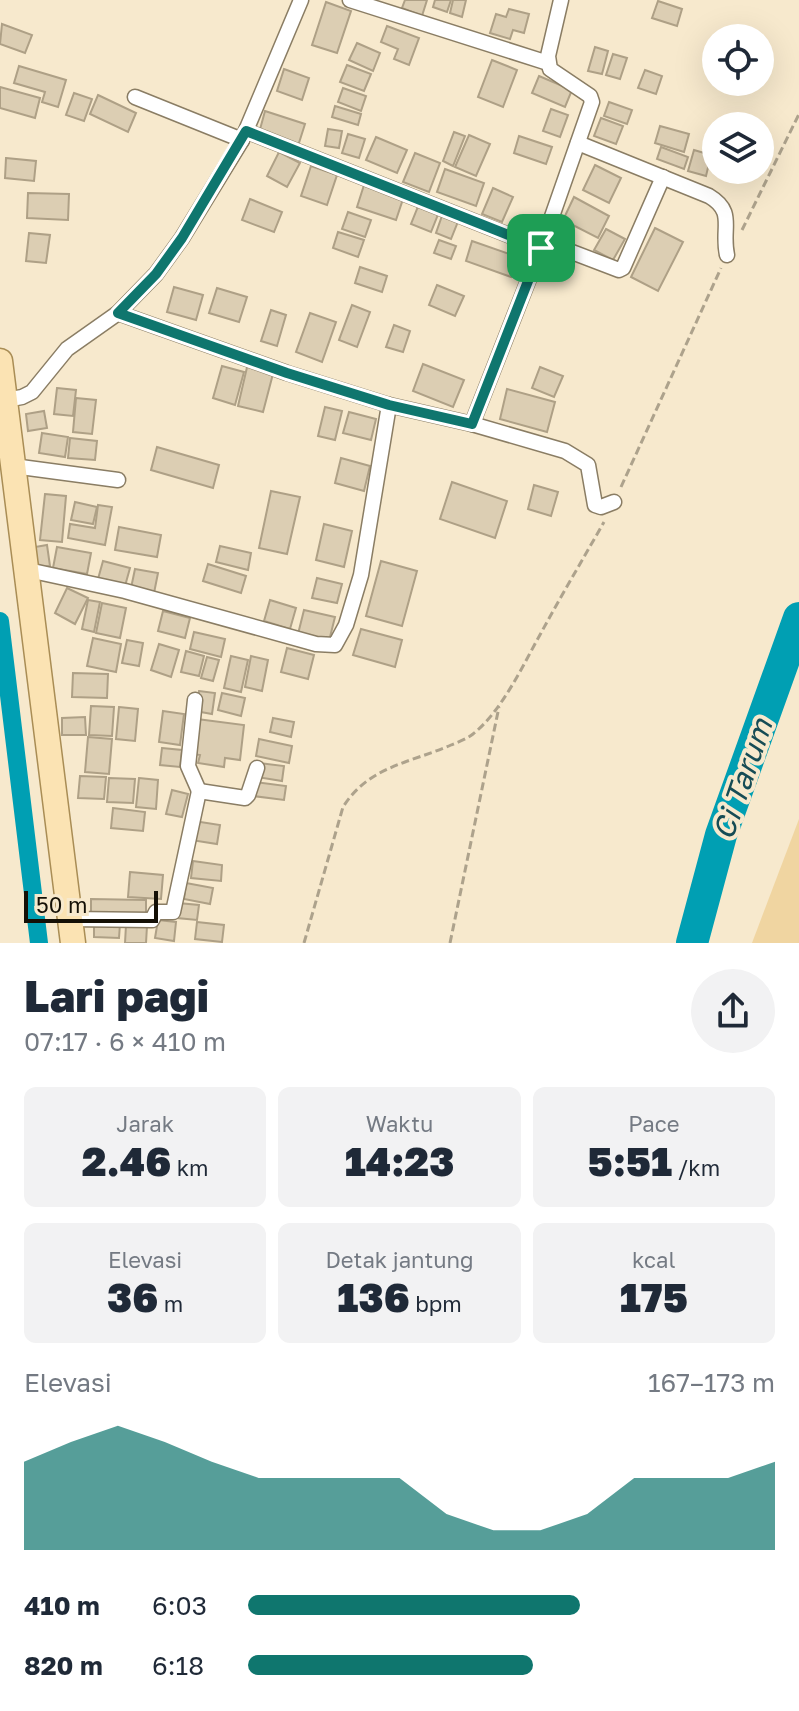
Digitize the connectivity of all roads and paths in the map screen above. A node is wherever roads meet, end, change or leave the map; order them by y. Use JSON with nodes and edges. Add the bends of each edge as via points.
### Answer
{"nodes":[{"id":1,"x":301,"y":0,"type":"edge"},
{"id":2,"x":350,"y":0,"type":"edge"},
{"id":3,"x":561,"y":0,"type":"edge"},
{"id":4,"x":548,"y":63,"type":"junction"},
{"id":5,"x":135,"y":97,"type":"dead end"},
{"id":6,"x":799,"y":114,"type":"edge"},
{"id":7,"x":244,"y":135,"type":"junction"},
{"id":8,"x":578,"y":143,"type":"junction"},
{"id":9,"x":663,"y":177,"type":"junction"},
{"id":10,"x":542,"y":244,"type":"junction"},
{"id":11,"x":727,"y":255,"type":"junction"},
{"id":12,"x":118,"y":313,"type":"junction"},
{"id":13,"x":0,"y":361,"type":"edge"},
{"id":14,"x":3,"y":400,"type":"edge"},
{"id":15,"x":389,"y":405,"type":"junction"},
{"id":16,"x":472,"y":424,"type":"junction"},
{"id":17,"x":13,"y":466,"type":"junction"},
{"id":18,"x":118,"y":480,"type":"dead end"},
{"id":19,"x":614,"y":502,"type":"junction"},
{"id":20,"x":28,"y":570,"type":"junction"},
{"id":21,"x":195,"y":700,"type":"dead end"},
{"id":22,"x":499,"y":703,"type":"junction"},
{"id":23,"x":257,"y":768,"type":"dead end"},
{"id":24,"x":199,"y":791,"type":"junction"},
{"id":25,"x":69,"y":919,"type":"junction"},
{"id":26,"x":73,"y":943,"type":"edge"},
{"id":27,"x":304,"y":943,"type":"edge"},
{"id":28,"x":450,"y":943,"type":"edge"}],
"edges":[{"from":1,"to":7,"type":"street"},
{"from":2,"to":4,"type":"street"},
{"from":3,"to":4,"type":"street"},
{"from":4,"to":8,"type":"street","via":[[553,73],[592,98]]},
{"from":5,"to":7,"type":"street"},
{"from":6,"to":11,"type":"path"},
{"from":7,"to":10,"type":"street"},
{"from":7,"to":12,"type":"street","via":[[182,238]]},
{"from":8,"to":9,"type":"street"},
{"from":8,"to":10,"type":"street"},
{"from":9,"to":10,"type":"street","via":[[623,268]]},
{"from":9,"to":11,"type":"street","via":[[722,204]]},
{"from":10,"to":16,"type":"street"},
{"from":11,"to":19,"type":"path"},
{"from":12,"to":14,"type":"street","via":[[67,349],[32,392]]},
{"from":12,"to":15,"type":"street"},
{"from":13,"to":14,"type":"main road"},
{"from":14,"to":17,"type":"main road"},
{"from":15,"to":16,"type":"street"},
{"from":15,"to":20,"type":"street","via":[[361,575],[335,645]]},
{"from":16,"to":19,"type":"street","via":[[565,451],[588,465],[595,505]]},
{"from":17,"to":18,"type":"street"},
{"from":17,"to":20,"type":"main road"},
{"from":19,"to":22,"type":"path"},
{"from":20,"to":25,"type":"main road"},
{"from":21,"to":24,"type":"street","via":[[188,766]]},
{"from":22,"to":27,"type":"path","via":[[472,735],[388,768],[353,792],[343,807]]},
{"from":22,"to":28,"type":"path"},
{"from":23,"to":24,"type":"street","via":[[245,798]]},
{"from":24,"to":25,"type":"street","via":[[173,912],[158,912],[152,920]]},
{"from":25,"to":26,"type":"main road"}]}
